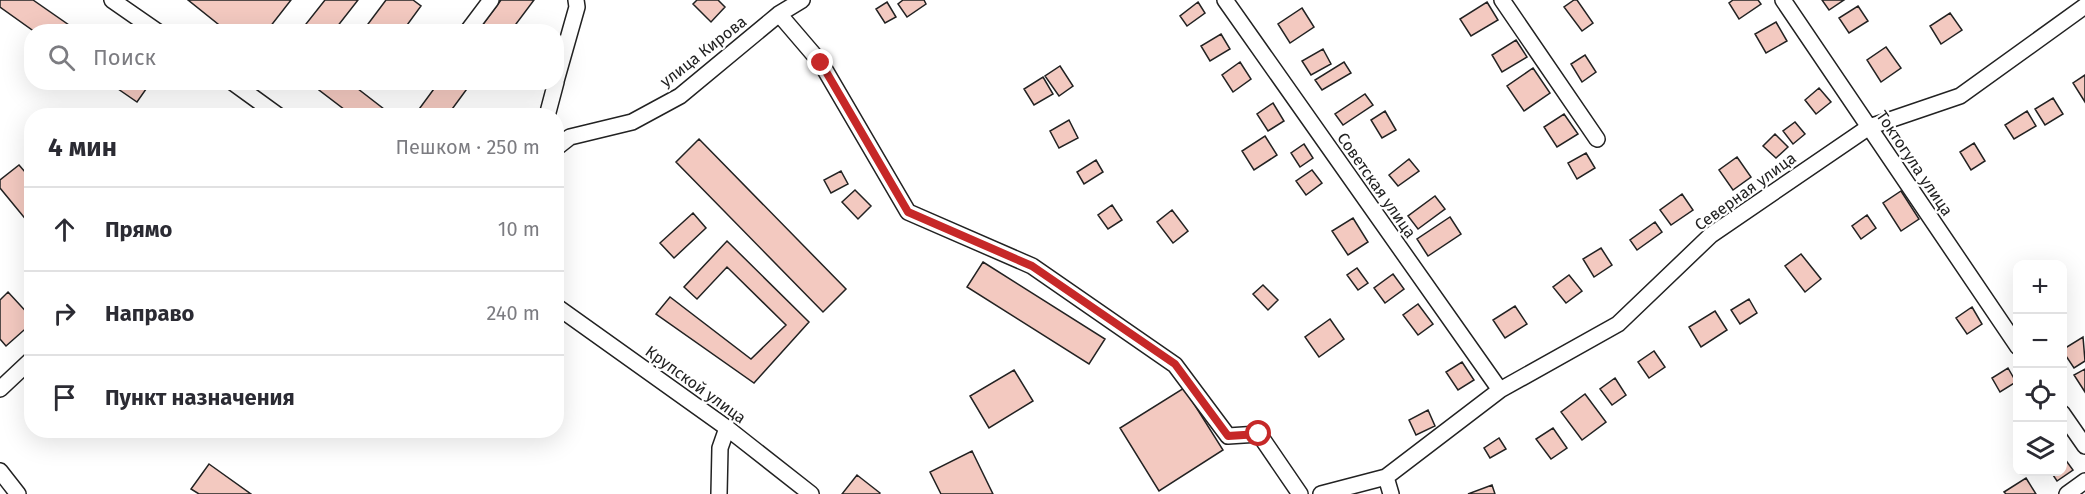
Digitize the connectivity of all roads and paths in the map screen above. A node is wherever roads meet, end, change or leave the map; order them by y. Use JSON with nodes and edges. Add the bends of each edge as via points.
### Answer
{"nodes":[{"id":1,"x":112,"y":0,"type":"edge"},
{"id":2,"x":491,"y":0,"type":"edge"},
{"id":3,"x":576,"y":0,"type":"edge"},
{"id":4,"x":802,"y":0,"type":"edge"},
{"id":5,"x":1225,"y":0,"type":"edge"},
{"id":6,"x":1502,"y":0,"type":"edge"},
{"id":7,"x":1783,"y":0,"type":"edge"},
{"id":8,"x":2085,"y":6,"type":"edge"},
{"id":9,"x":779,"y":14,"type":"junction"},
{"id":10,"x":146,"y":24,"type":"edge"},
{"id":11,"x":473,"y":24,"type":"edge"},
{"id":12,"x":564,"y":53,"type":"edge"},
{"id":13,"x":243,"y":90,"type":"edge"},
{"id":14,"x":554,"y":90,"type":"edge"},
{"id":15,"x":268,"y":108,"type":"edge"},
{"id":16,"x":549,"y":108,"type":"edge"},
{"id":17,"x":1869,"y":127,"type":"junction"},
{"id":18,"x":1597,"y":139,"type":"dead end"},
{"id":19,"x":564,"y":142,"type":"edge"},
{"id":20,"x":564,"y":312,"type":"edge"},
{"id":21,"x":2013,"y":339,"type":"edge"},
{"id":22,"x":24,"y":366,"type":"edge"},
{"id":23,"x":0,"y":389,"type":"edge"},
{"id":24,"x":1500,"y":390,"type":"junction"},
{"id":25,"x":2067,"y":420,"type":"edge"},
{"id":26,"x":728,"y":428,"type":"junction"},
{"id":27,"x":2085,"y":446,"type":"edge"},
{"id":28,"x":0,"y":471,"type":"edge"},
{"id":29,"x":1386,"y":477,"type":"junction"},
{"id":30,"x":2085,"y":481,"type":"edge"},
{"id":31,"x":18,"y":494,"type":"edge"},
{"id":32,"x":719,"y":494,"type":"edge"},
{"id":33,"x":811,"y":494,"type":"edge"},
{"id":34,"x":1300,"y":494,"type":"edge"},
{"id":35,"x":1321,"y":494,"type":"edge"},
{"id":36,"x":1391,"y":494,"type":"edge"},
{"id":37,"x":2067,"y":494,"type":"edge"}],
"edges":[{"from":1,"to":10,"type":"street"},
{"from":2,"to":11,"type":"street"},
{"from":3,"to":12,"type":"street"},
{"from":4,"to":9,"type":"street","name":"улица Кирова"},
{"from":5,"to":24,"type":"street","name":"Советская улица"},
{"from":6,"to":18,"type":"street"},
{"from":7,"to":17,"type":"street","name":"Токтогула улица"},
{"from":8,"to":17,"type":"street","name":"Северная улица","via":[[1960,96]]},
{"from":9,"to":19,"type":"street","name":"улица Кирова","via":[[680,96],[632,122]]},
{"from":9,"to":34,"type":"street","via":[[821,63],[908,212],[1032,266],[1175,364],[1228,436],[1259,434]]},
{"from":13,"to":15,"type":"street"},
{"from":14,"to":16,"type":"street"},
{"from":17,"to":21,"type":"street","name":"Токтогула улица"},
{"from":17,"to":24,"type":"street","name":"Северная улица","via":[[1711,235],[1618,324]]},
{"from":20,"to":26,"type":"street","name":"Крупской улица"},
{"from":22,"to":23,"type":"street"},
{"from":24,"to":29,"type":"street","name":"Северная улица"},
{"from":25,"to":27,"type":"street"},
{"from":26,"to":32,"type":"street","via":[[720,448]]},
{"from":26,"to":33,"type":"street","name":"Крупской улица"},
{"from":28,"to":31,"type":"street"},
{"from":29,"to":35,"type":"street"},
{"from":29,"to":36,"type":"street"},
{"from":30,"to":37,"type":"street"}]}
